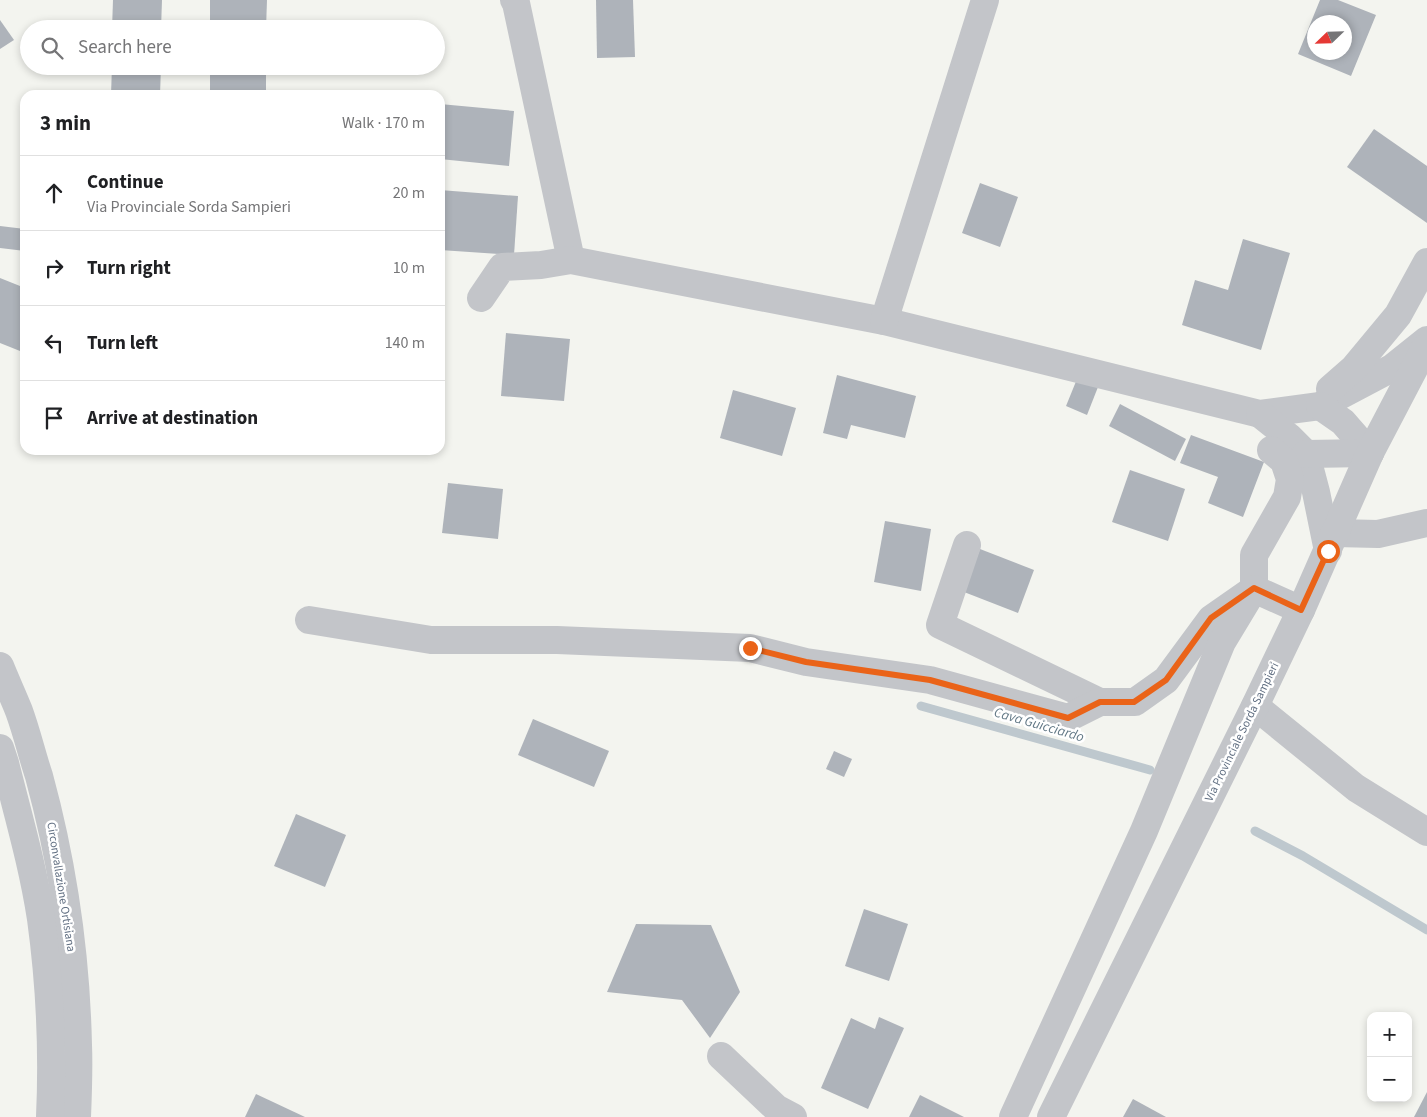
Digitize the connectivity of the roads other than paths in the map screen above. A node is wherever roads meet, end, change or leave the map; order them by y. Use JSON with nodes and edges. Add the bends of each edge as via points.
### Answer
{"nodes":[{"id":1,"x":514,"y":0,"type":"edge"},
{"id":2,"x":985,"y":0,"type":"edge"},
{"id":3,"x":572,"y":260,"type":"junction"},
{"id":4,"x":1427,"y":262,"type":"edge"},
{"id":5,"x":481,"y":298,"type":"dead end"},
{"id":6,"x":884,"y":321,"type":"junction"},
{"id":7,"x":1427,"y":340,"type":"edge"},
{"id":8,"x":1427,"y":344,"type":"edge"},
{"id":9,"x":1308,"y":407,"type":"junction"},
{"id":10,"x":1260,"y":414,"type":"junction"},
{"id":11,"x":1271,"y":450,"type":"dead end"},
{"id":12,"x":1370,"y":453,"type":"junction"},
{"id":13,"x":1306,"y":454,"type":"junction"},
{"id":14,"x":1427,"y":523,"type":"edge"},
{"id":15,"x":1331,"y":542,"type":"junction"},
{"id":16,"x":967,"y":545,"type":"dead end"},
{"id":17,"x":1254,"y":588,"type":"junction"},
{"id":18,"x":1301,"y":610,"type":"junction"},
{"id":19,"x":309,"y":620,"type":"dead end"},
{"id":20,"x":0,"y":666,"type":"edge"},
{"id":21,"x":1100,"y":702,"type":"junction"},
{"id":22,"x":1255,"y":706,"type":"junction"},
{"id":23,"x":32,"y":754,"type":"junction"},
{"id":24,"x":2,"y":759,"type":"edge"},
{"id":25,"x":1427,"y":832,"type":"edge"},
{"id":26,"x":721,"y":1056,"type":"dead end"},
{"id":27,"x":50,"y":1117,"type":"edge"},
{"id":28,"x":77,"y":1117,"type":"edge"},
{"id":29,"x":793,"y":1117,"type":"edge"},
{"id":30,"x":1013,"y":1117,"type":"edge"},
{"id":31,"x":1051,"y":1117,"type":"edge"}],
"edges":[{"from":1,"to":3,"type":"street"},
{"from":2,"to":6,"type":"street"},
{"from":3,"to":5,"type":"street","via":[[502,267]]},
{"from":3,"to":6,"type":"street"},
{"from":4,"to":9,"type":"street","via":[[1398,316],[1354,368]]},
{"from":6,"to":10,"type":"street"},
{"from":7,"to":9,"type":"street","via":[[1392,368]]},
{"from":8,"to":12,"type":"street","name":"Via Provinciale Sorda Sampieri"},
{"from":9,"to":10,"type":"street"},
{"from":9,"to":12,"type":"street","via":[[1343,422]]},
{"from":10,"to":13,"type":"street"},
{"from":11,"to":17,"type":"street","via":[[1284,461],[1290,480],[1287,497],[1254,555]]},
{"from":12,"to":13,"type":"street"},
{"from":12,"to":15,"type":"street","name":"Via Provinciale Sorda Sampieri"},
{"from":13,"to":15,"type":"street"},
{"from":14,"to":15,"type":"street"},
{"from":15,"to":18,"type":"street","name":"Via Provinciale Sorda Sampieri"},
{"from":16,"to":21,"type":"street","via":[[940,625]]},
{"from":17,"to":18,"type":"street"},
{"from":17,"to":21,"type":"street","via":[[1211,618],[1166,680],[1134,702]]},
{"from":17,"to":30,"type":"street","via":[[1222,642],[1144,831]]},
{"from":18,"to":22,"type":"street","name":"Via Provinciale Sorda Sampieri"},
{"from":19,"to":21,"type":"street","via":[[431,640],[557,640],[750,648],[806,662],[930,680],[1068,718]]},
{"from":20,"to":23,"type":"street","name":"Circonvallazione Ortisiana"},
{"from":22,"to":25,"type":"street","via":[[1356,788]]},
{"from":22,"to":31,"type":"street","name":"Via Provinciale Sorda Sampieri"},
{"from":23,"to":24,"type":"street"},
{"from":23,"to":28,"type":"street","name":"Circonvallazione Ortisiana","via":[[48,810],[68,918],[75,978]]},
{"from":24,"to":27,"type":"street","name":"Circonvallazione Ortisiana","via":[[29,857],[40,918],[52,1051]]},
{"from":26,"to":29,"type":"street","via":[[776,1108]]}]}
